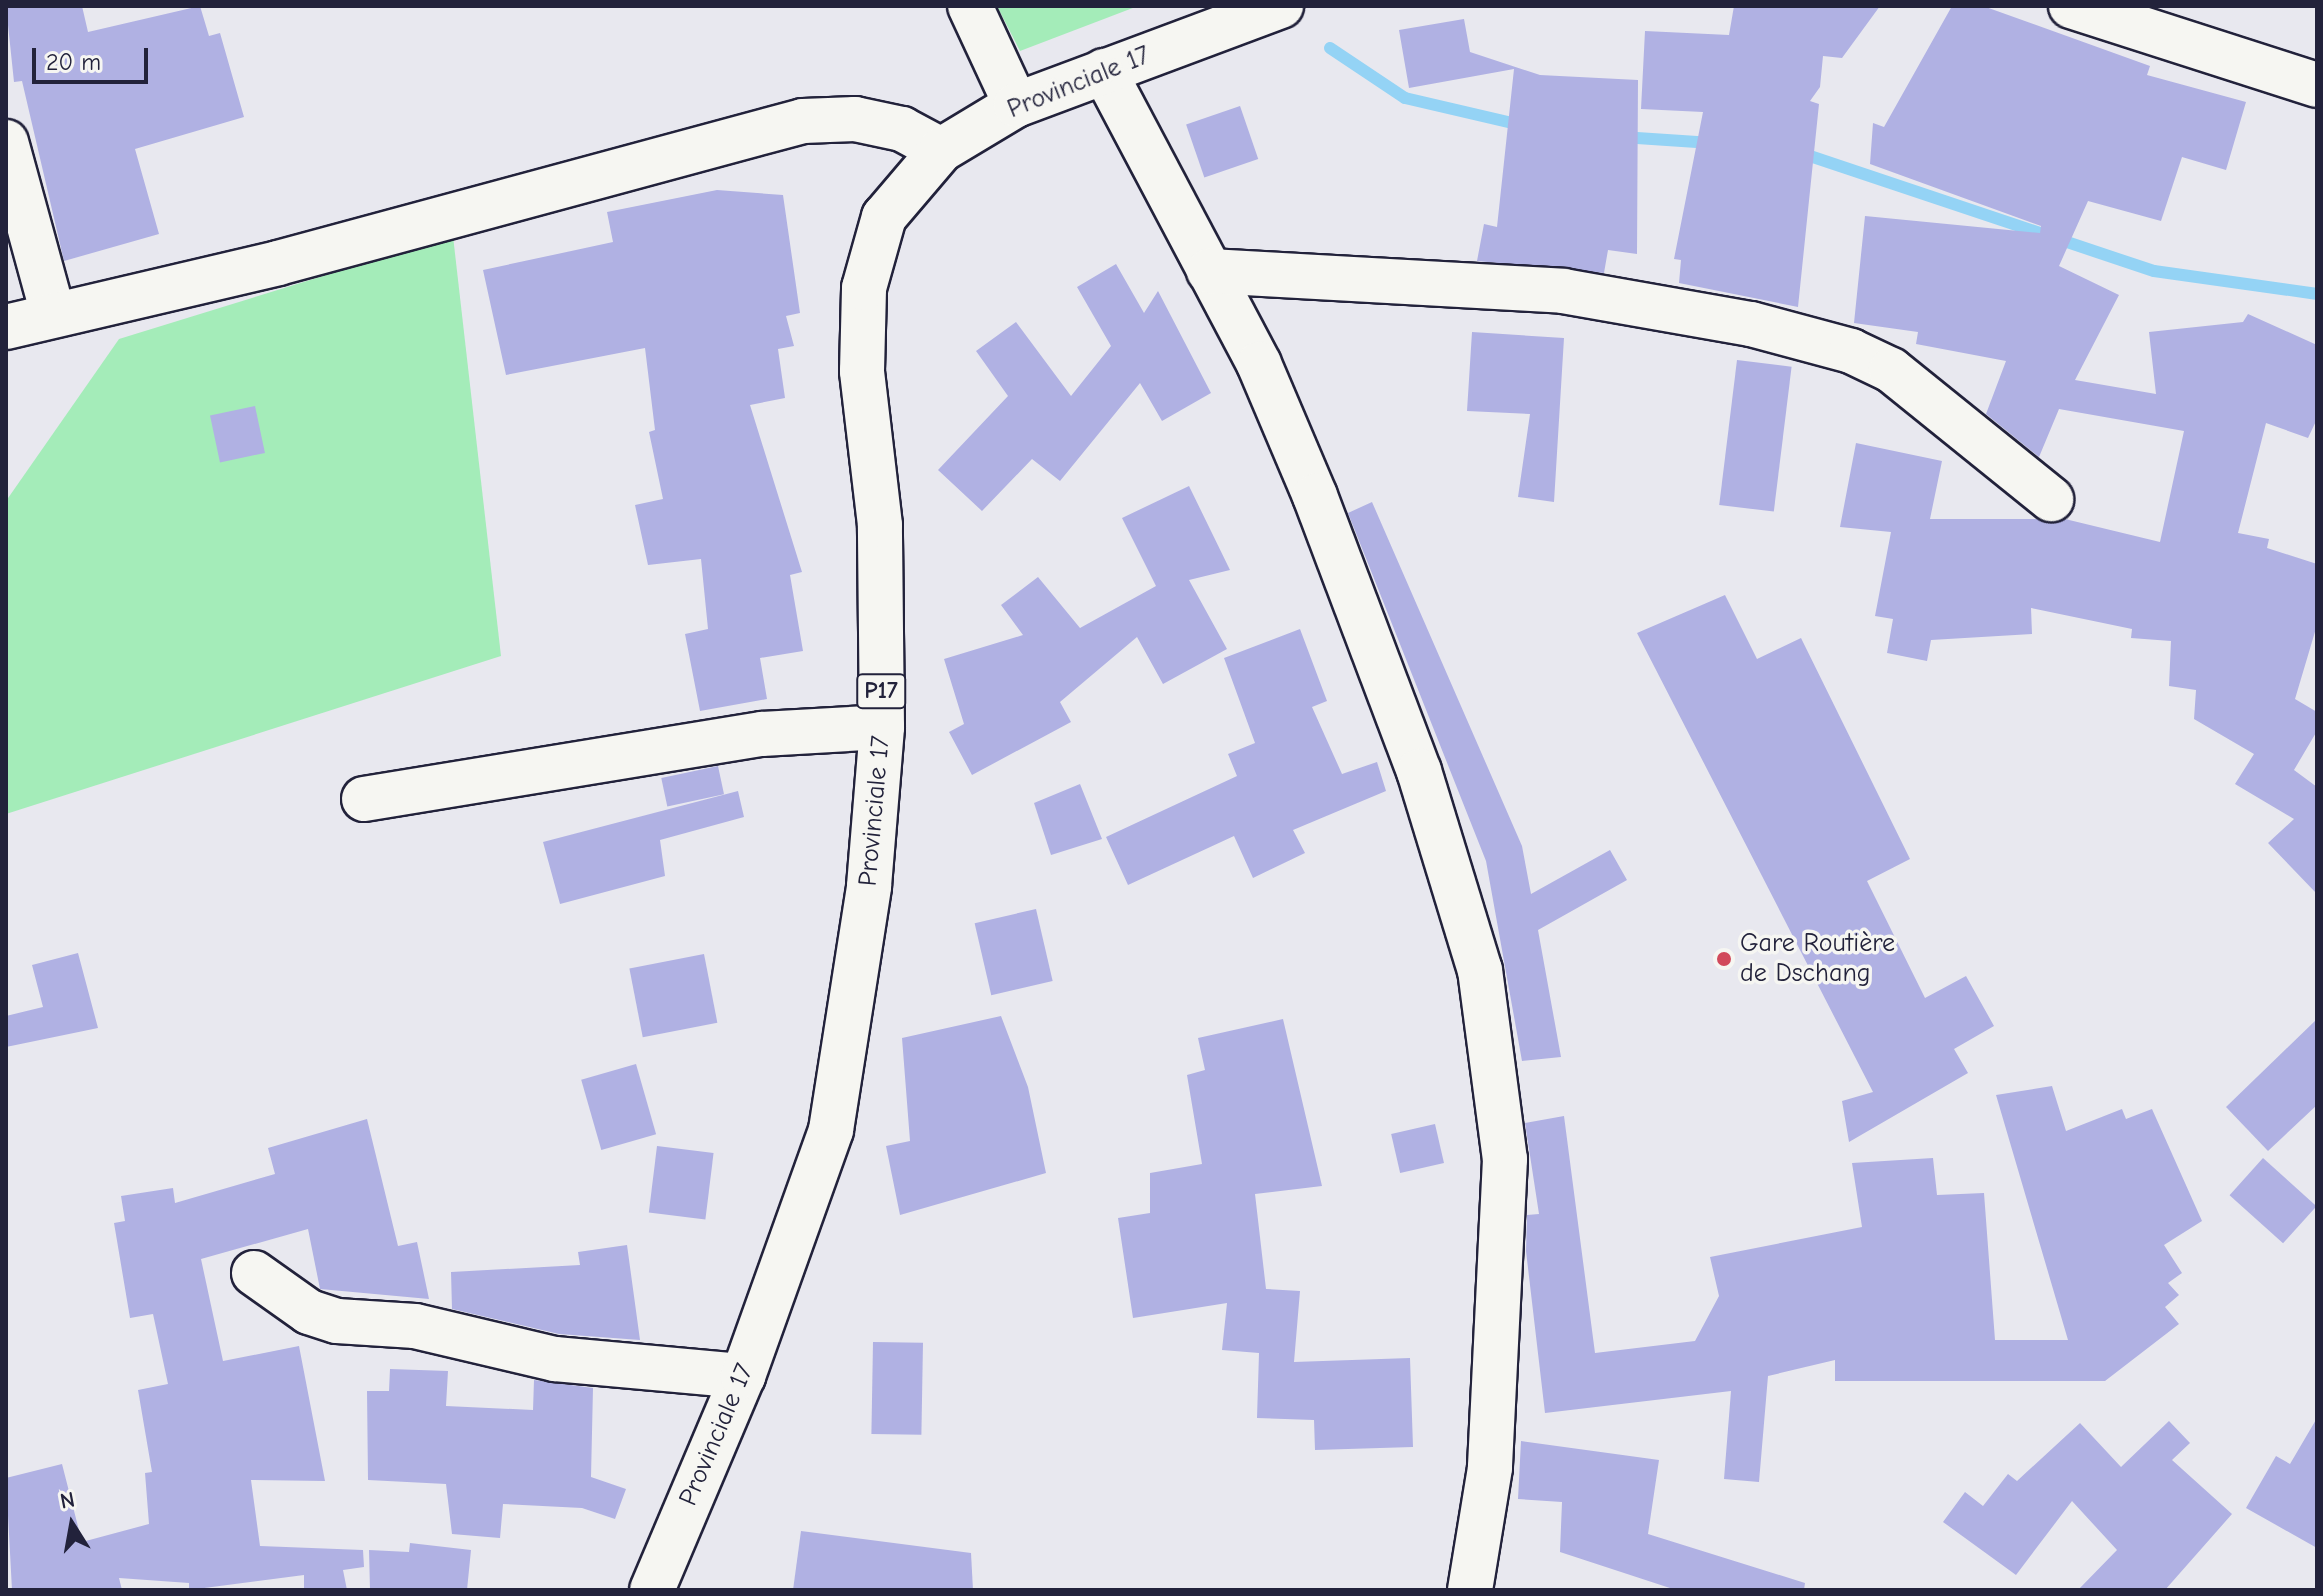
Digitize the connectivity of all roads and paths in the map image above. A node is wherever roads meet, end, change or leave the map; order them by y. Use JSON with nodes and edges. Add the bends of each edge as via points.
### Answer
{"nodes":[{"id":1,"x":970,"y":6,"type":"edge"},
{"id":2,"x":1281,"y":6,"type":"edge"},
{"id":3,"x":2071,"y":6,"type":"edge"},
{"id":4,"x":1104,"y":71,"type":"junction"},
{"id":5,"x":2317,"y":85,"type":"edge"},
{"id":6,"x":1016,"y":105,"type":"junction"},
{"id":7,"x":6,"y":142,"type":"edge"},
{"id":8,"x":941,"y":150,"type":"junction"},
{"id":9,"x":1209,"y":271,"type":"junction"},
{"id":10,"x":53,"y":314,"type":"junction"},
{"id":11,"x":6,"y":327,"type":"edge"},
{"id":12,"x":2051,"y":499,"type":"dead end"},
{"id":13,"x":882,"y":727,"type":"junction"},
{"id":14,"x":364,"y":799,"type":"dead end"},
{"id":15,"x":254,"y":1273,"type":"dead end"},
{"id":16,"x":743,"y":1376,"type":"junction"},
{"id":17,"x":652,"y":1590,"type":"edge"},
{"id":18,"x":1470,"y":1590,"type":"edge"}],
"edges":[{"from":1,"to":6,"type":"street"},
{"from":2,"to":4,"type":"street","name":"Provinciale 17","number":"P17"},
{"from":3,"to":5,"type":"street"},
{"from":4,"to":6,"type":"street","name":"Provinciale 17","number":"P17"},
{"from":4,"to":9,"type":"street"},
{"from":6,"to":8,"type":"street","name":"Provinciale 17","number":"P17"},
{"from":7,"to":10,"type":"street"},
{"from":8,"to":10,"type":"street","via":[[871,122],[803,121],[278,263]]},
{"from":8,"to":13,"type":"street","name":"Provinciale 17","number":"P17","via":[[884,217],[864,288],[862,371],[880,525]]},
{"from":9,"to":12,"type":"street","via":[[1563,291],[1751,324],[1851,351],[1891,370]]},
{"from":9,"to":18,"type":"street","via":[[1259,364],[1315,496],[1419,771],[1480,970],[1505,1159],[1490,1468]]},
{"from":10,"to":11,"type":"street"},
{"from":13,"to":14,"type":"street","via":[[762,734]]},
{"from":13,"to":16,"type":"street","name":"Provinciale 17","number":"P17","via":[[869,886],[831,1130]]},
{"from":15,"to":16,"type":"street","via":[[309,1312],[337,1321],[415,1326],[614,1367]]},
{"from":16,"to":17,"type":"street","name":"Provinciale 17","number":"P17"}]}
